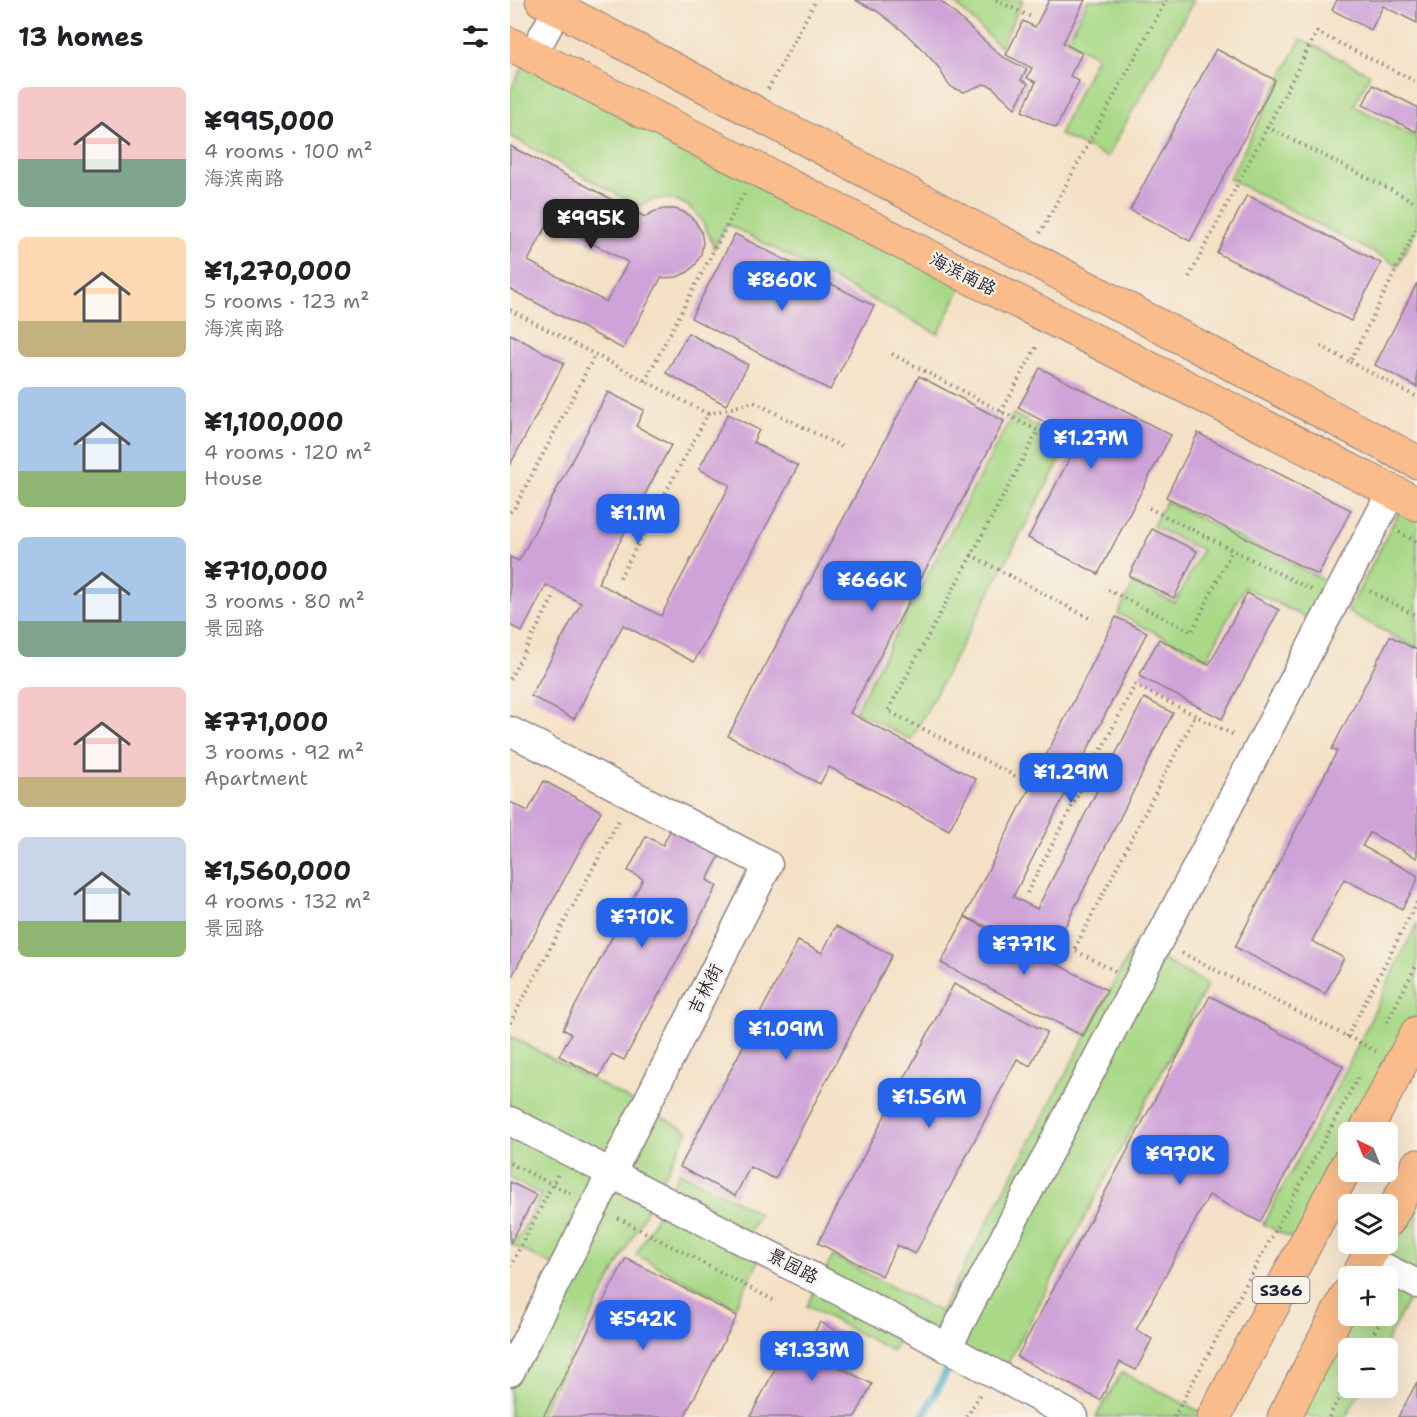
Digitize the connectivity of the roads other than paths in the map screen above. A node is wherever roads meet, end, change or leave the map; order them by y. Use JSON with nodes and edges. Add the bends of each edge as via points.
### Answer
{"nodes":[{"id":1,"x":554,"y":3,"type":"edge"},
{"id":2,"x":521,"y":49,"type":"edge"},
{"id":3,"x":1417,"y":462,"type":"edge"},
{"id":4,"x":1404,"y":498,"type":"edge"},
{"id":5,"x":510,"y":731,"type":"edge"},
{"id":6,"x":1417,"y":1033,"type":"edge"},
{"id":7,"x":510,"y":1121,"type":"edge"},
{"id":8,"x":1368,"y":1122,"type":"edge"},
{"id":9,"x":1417,"y":1166,"type":"edge"},
{"id":10,"x":612,"y":1172,"type":"junction"},
{"id":11,"x":1338,"y":1182,"type":"edge"},
{"id":12,"x":1398,"y":1202,"type":"edge"},
{"id":13,"x":1367,"y":1260,"type":"edge"},
{"id":14,"x":1417,"y":1284,"type":"edge"},
{"id":15,"x":1338,"y":1313,"type":"edge"},
{"id":16,"x":955,"y":1352,"type":"junction"},
{"id":17,"x":510,"y":1372,"type":"edge"},
{"id":18,"x":1074,"y":1417,"type":"edge"},
{"id":19,"x":1214,"y":1417,"type":"edge"},
{"id":20,"x":1284,"y":1417,"type":"edge"}],
"edges":[{"from":1,"to":2,"type":"street"},
{"from":1,"to":3,"type":"main road"},
{"from":2,"to":4,"type":"main road","name":"海滨南路"},
{"from":4,"to":16,"type":"street","via":[[1334,601],[1137,982]]},
{"from":5,"to":10,"type":"street","name":"吉林街","via":[[768,865]]},
{"from":6,"to":8,"type":"main road","via":[[1387,1057]]},
{"from":7,"to":10,"type":"street","name":"景园路"},
{"from":9,"to":12,"type":"main road"},
{"from":10,"to":16,"type":"street","name":"景园路"},
{"from":10,"to":17,"type":"street","name":"吉林街"},
{"from":11,"to":19,"type":"main road","number":"S366"},
{"from":13,"to":14,"type":"street"},
{"from":15,"to":20,"type":"main road"},
{"from":16,"to":18,"type":"street","name":"景园路"}]}
